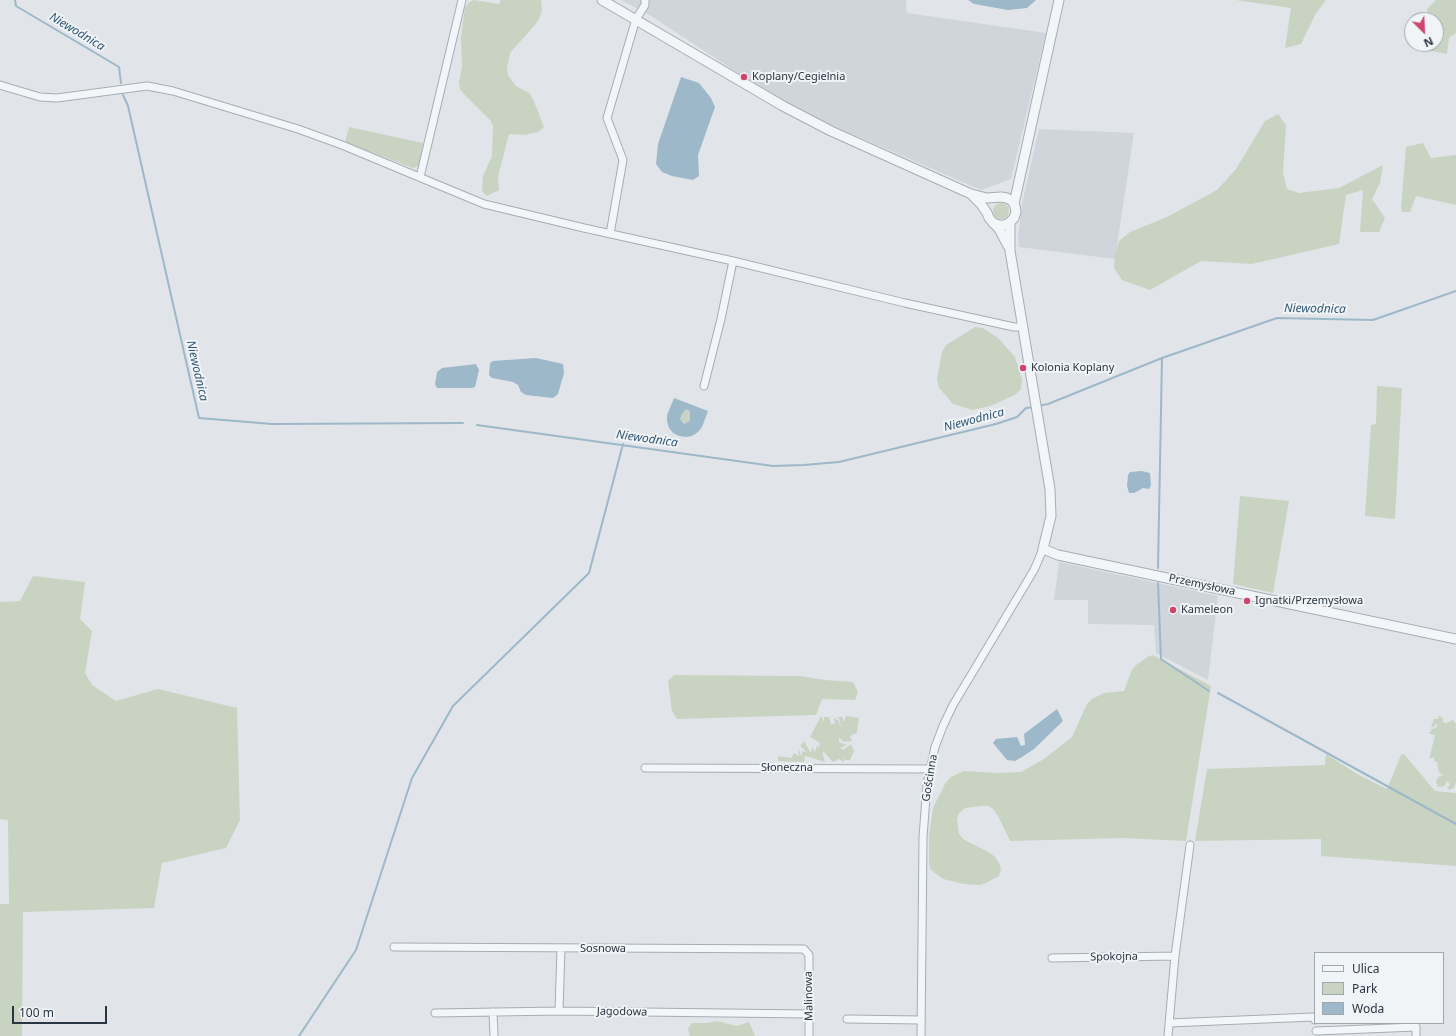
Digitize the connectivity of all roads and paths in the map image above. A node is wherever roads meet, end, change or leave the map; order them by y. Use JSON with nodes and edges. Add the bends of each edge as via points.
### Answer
{"nodes":[{"id":1,"x":462,"y":0,"type":"edge"},
{"id":2,"x":602,"y":0,"type":"edge"},
{"id":3,"x":645,"y":0,"type":"edge"},
{"id":4,"x":1059,"y":0,"type":"edge"},
{"id":5,"x":636,"y":19,"type":"junction"},
{"id":6,"x":0,"y":85,"type":"edge"},
{"id":7,"x":1021,"y":175,"type":"junction"},
{"id":8,"x":420,"y":177,"type":"junction"},
{"id":9,"x":971,"y":194,"type":"junction"},
{"id":10,"x":999,"y":198,"type":"junction"},
{"id":11,"x":1014,"y":204,"type":"junction"},
{"id":12,"x":987,"y":213,"type":"junction"},
{"id":13,"x":1010,"y":222,"type":"junction"},
{"id":14,"x":993,"y":223,"type":"junction"},
{"id":15,"x":610,"y":234,"type":"junction"},
{"id":16,"x":1010,"y":251,"type":"junction"},
{"id":17,"x":732,"y":261,"type":"junction"},
{"id":18,"x":1023,"y":327,"type":"junction"},
{"id":19,"x":704,"y":386,"type":"dead end"},
{"id":20,"x":1043,"y":549,"type":"junction"},
{"id":21,"x":1456,"y":639,"type":"edge"},
{"id":22,"x":645,"y":768,"type":"dead end"},
{"id":23,"x":930,"y":769,"type":"junction"},
{"id":24,"x":1190,"y":845,"type":"dead end"},
{"id":25,"x":394,"y":947,"type":"dead end"},
{"id":26,"x":561,"y":948,"type":"junction"},
{"id":27,"x":809,"y":955,"type":"joint"},
{"id":28,"x":1175,"y":956,"type":"junction"},
{"id":29,"x":1052,"y":958,"type":"dead end"},
{"id":30,"x":559,"y":1011,"type":"junction"},
{"id":31,"x":493,"y":1012,"type":"junction"},
{"id":32,"x":435,"y":1013,"type":"dead end"},
{"id":33,"x":809,"y":1014,"type":"junction"},
{"id":34,"x":1314,"y":1018,"type":"edge"},
{"id":35,"x":847,"y":1019,"type":"dead end"},
{"id":36,"x":921,"y":1020,"type":"junction"},
{"id":37,"x":1169,"y":1023,"type":"junction"},
{"id":38,"x":1316,"y":1030,"type":"edge"},
{"id":39,"x":494,"y":1036,"type":"edge"},
{"id":40,"x":809,"y":1036,"type":"edge"},
{"id":41,"x":921,"y":1036,"type":"edge"},
{"id":42,"x":1168,"y":1036,"type":"edge"},
{"id":43,"x":1416,"y":1036,"type":"edge"}],
"edges":[{"from":1,"to":8,"type":"street"},
{"from":2,"to":5,"type":"street"},
{"from":3,"to":5,"type":"street","via":[[645,5]]},
{"from":4,"to":7,"type":"street"},
{"from":5,"to":9,"type":"street","via":[[783,106],[838,134]]},
{"from":5,"to":15,"type":"street","via":[[607,118],[623,160]]},
{"from":6,"to":8,"type":"street","via":[[40,97],[57,98],[147,86],[173,91],[298,129]]},
{"from":7,"to":10,"type":"street","via":[[1010,191]]},
{"from":7,"to":11,"type":"street"},
{"from":8,"to":15,"type":"street","via":[[484,204]]},
{"from":9,"to":10,"type":"street"},
{"from":9,"to":12,"type":"street"},
{"from":10,"to":11,"type":"street","via":[[1012,201]]},
{"from":10,"to":12,"type":"street","via":[[991,202]]},
{"from":11,"to":13,"type":"street","via":[[1016,212]]},
{"from":12,"to":14,"type":"street"},
{"from":13,"to":14,"type":"street","via":[[1005,225]]},
{"from":13,"to":16,"type":"street"},
{"from":14,"to":16,"type":"street","via":[[1003,235]]},
{"from":15,"to":17,"type":"street"},
{"from":16,"to":18,"type":"street"},
{"from":17,"to":18,"type":"street","via":[[905,303]]},
{"from":17,"to":19,"type":"street"},
{"from":18,"to":20,"type":"street","via":[[1050,489],[1051,516]]},
{"from":20,"to":21,"type":"street","name":"Przemysłowa","via":[[1058,555]]},
{"from":20,"to":23,"type":"street","name":"Gościnna","via":[[1034,570],[953,705],[935,746]]},
{"from":22,"to":23,"type":"street","name":"Słoneczna"},
{"from":23,"to":36,"type":"street","name":"Gościnna","via":[[923,837]]},
{"from":24,"to":28,"type":"street"},
{"from":25,"to":26,"type":"street","name":"Sosnowa"},
{"from":26,"to":27,"type":"street","name":"Sosnowa","via":[[804,949]]},
{"from":26,"to":30,"type":"street"},
{"from":27,"to":33,"type":"street","name":"Malinowa"},
{"from":28,"to":29,"type":"street","name":"Spokojna"},
{"from":28,"to":37,"type":"street"},
{"from":30,"to":31,"type":"street","name":"Jagodowa"},
{"from":30,"to":33,"type":"street","name":"Jagodowa"},
{"from":31,"to":32,"type":"street","name":"Jagodowa"},
{"from":31,"to":39,"type":"street"},
{"from":33,"to":40,"type":"street","name":"Malinowa"},
{"from":34,"to":37,"type":"street"},
{"from":35,"to":36,"type":"street"},
{"from":36,"to":41,"type":"street","name":"Gościnna"},
{"from":37,"to":42,"type":"street"},
{"from":38,"to":43,"type":"street","via":[[1416,1027]]}]}
